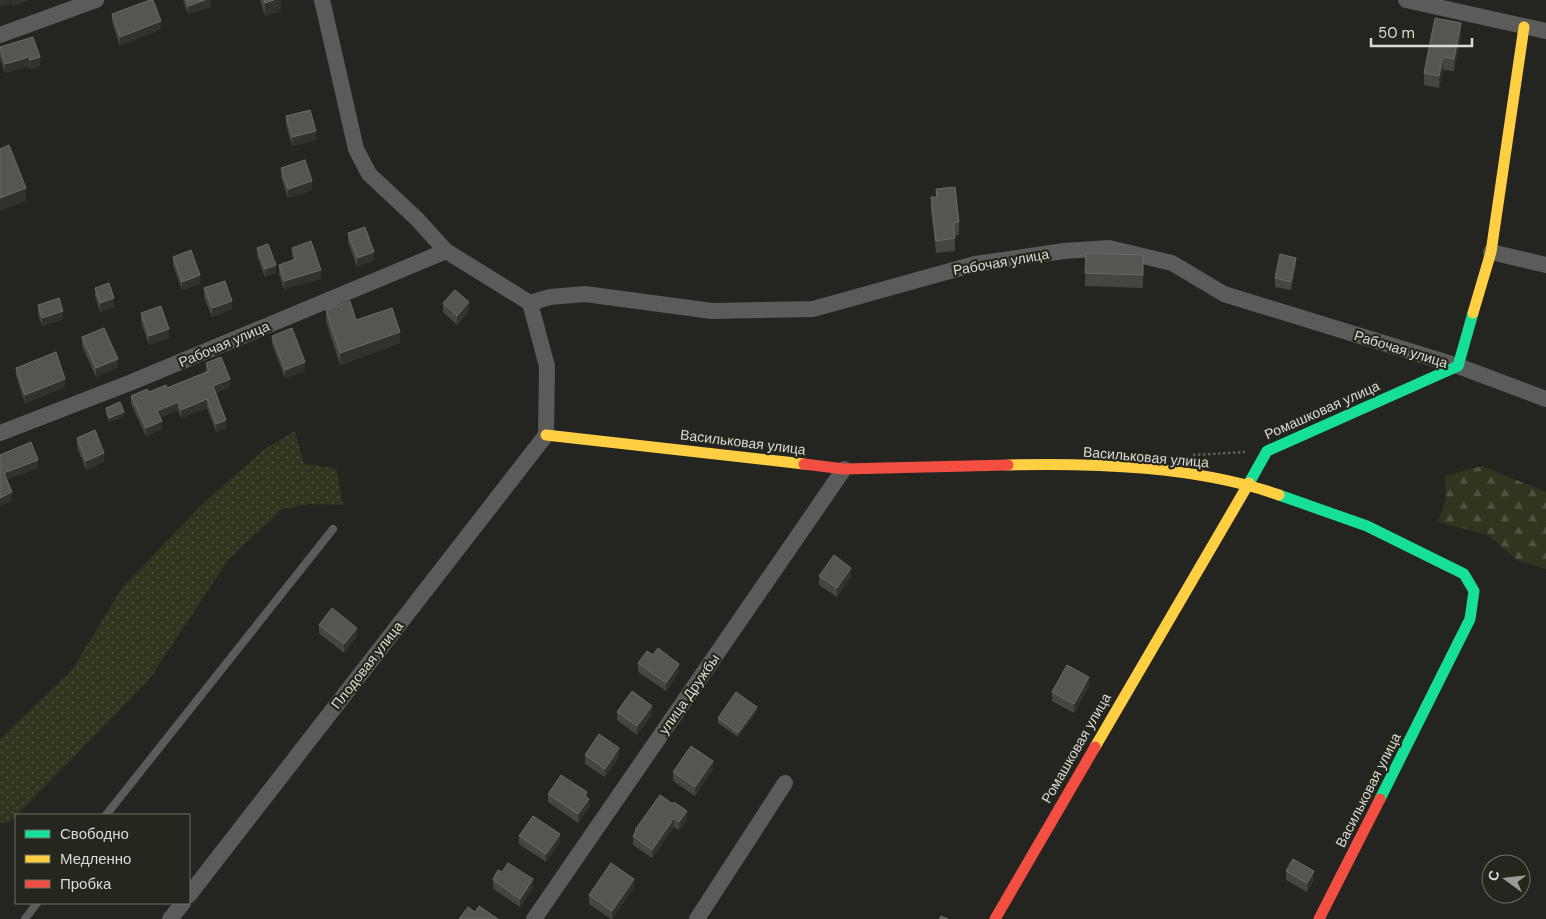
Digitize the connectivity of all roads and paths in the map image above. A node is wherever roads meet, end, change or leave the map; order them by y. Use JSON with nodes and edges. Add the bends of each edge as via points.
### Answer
{"nodes":[{"id":1,"x":94,"y":0,"type":"edge"},
{"id":2,"x":322,"y":0,"type":"edge"},
{"id":3,"x":1406,"y":0,"type":"edge"},
{"id":4,"x":1524,"y":27,"type":"junction"},
{"id":5,"x":1546,"y":31,"type":"edge"},
{"id":6,"x":0,"y":35,"type":"edge"},
{"id":7,"x":446,"y":251,"type":"junction"},
{"id":8,"x":1490,"y":252,"type":"junction"},
{"id":9,"x":1546,"y":265,"type":"edge"},
{"id":10,"x":530,"y":303,"type":"junction"},
{"id":11,"x":1458,"y":366,"type":"junction"},
{"id":12,"x":1546,"y":400,"type":"edge"},
{"id":13,"x":0,"y":433,"type":"edge"},
{"id":14,"x":546,"y":435,"type":"junction"},
{"id":15,"x":844,"y":469,"type":"junction"},
{"id":16,"x":1246,"y":483,"type":"junction"},
{"id":17,"x":333,"y":530,"type":"dead end"},
{"id":18,"x":785,"y":784,"type":"dead end"},
{"id":19,"x":107,"y":814,"type":"edge"},
{"id":20,"x":190,"y":894,"type":"edge"},
{"id":21,"x":36,"y":904,"type":"edge"},
{"id":22,"x":182,"y":904,"type":"edge"},
{"id":23,"x":25,"y":919,"type":"edge"},
{"id":24,"x":170,"y":919,"type":"edge"},
{"id":25,"x":534,"y":919,"type":"edge"},
{"id":26,"x":697,"y":919,"type":"edge"},
{"id":27,"x":996,"y":919,"type":"edge"},
{"id":28,"x":1320,"y":919,"type":"edge"}],
"edges":[{"from":1,"to":6,"type":"street"},
{"from":2,"to":7,"type":"street","via":[[356,149],[369,174]]},
{"from":3,"to":4,"type":"street"},
{"from":4,"to":5,"type":"street"},
{"from":4,"to":8,"type":"street"},
{"from":7,"to":10,"type":"street"},
{"from":7,"to":13,"type":"street","name":"Рабочая улица","via":[[132,382]]},
{"from":8,"to":9,"type":"street"},
{"from":8,"to":11,"type":"street"},
{"from":10,"to":11,"type":"street","name":"Рабочая улица","via":[[550,297],[585,294],[712,312],[813,309],[975,264],[1109,248],[1172,263],[1224,294]]},
{"from":10,"to":14,"type":"street","via":[[547,366]]},
{"from":11,"to":12,"type":"street","name":"Рабочая улица"},
{"from":11,"to":16,"type":"street","name":"Ромашковая улица","via":[[1267,451]]},
{"from":14,"to":15,"type":"street","name":"Васильковая улица"},
{"from":14,"to":20,"type":"street","name":"Плодовая улица"},
{"from":15,"to":16,"type":"street","name":"Васильковая улица","via":[[1052,464],[1172,471]]},
{"from":15,"to":25,"type":"street","name":"улица Дружбы"},
{"from":16,"to":27,"type":"street","name":"Ромашковая улица"},
{"from":16,"to":28,"type":"street","name":"Васильковая улица","via":[[1367,526],[1464,574],[1474,592],[1470,620]]},
{"from":17,"to":19,"type":"lane"},
{"from":18,"to":26,"type":"street"},
{"from":21,"to":23,"type":"lane"},
{"from":22,"to":24,"type":"street"}]}
